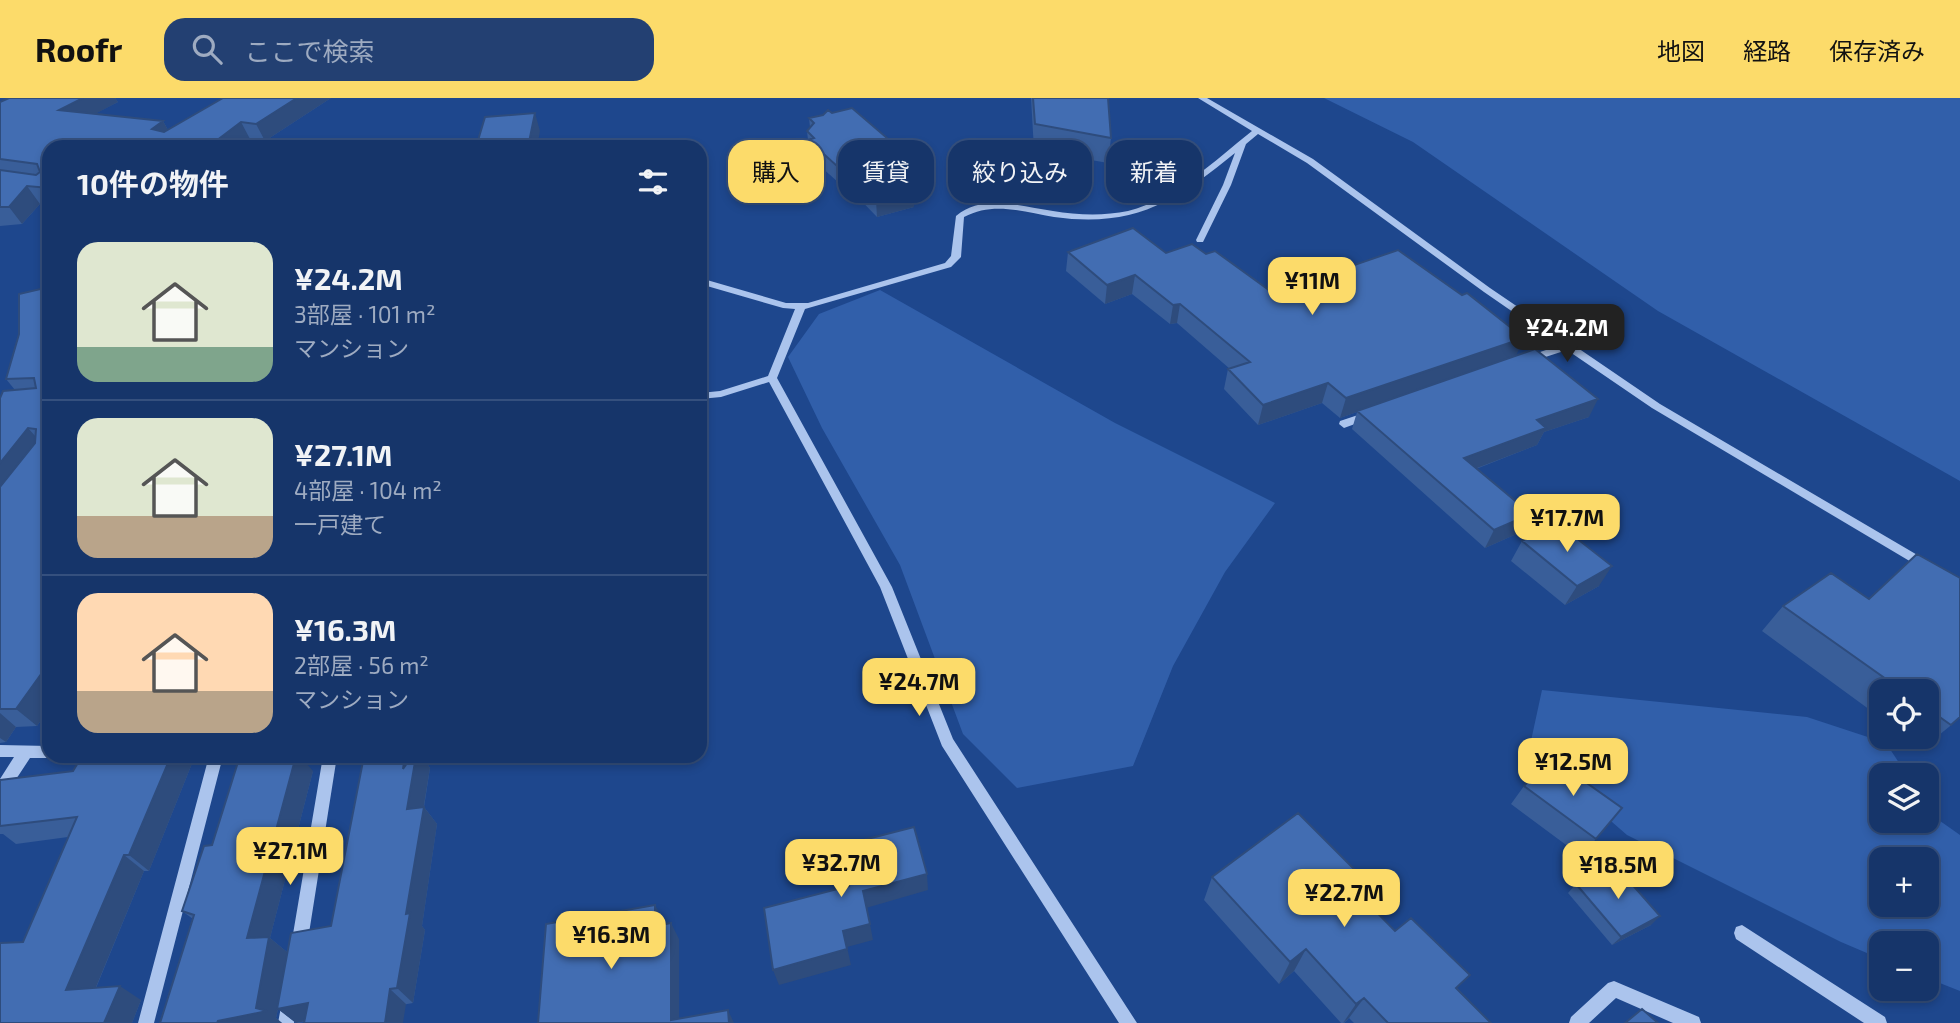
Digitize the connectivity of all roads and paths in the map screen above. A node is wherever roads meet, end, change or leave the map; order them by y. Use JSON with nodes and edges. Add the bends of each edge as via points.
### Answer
{"nodes":[{"id":1,"x":1202,"y":98,"type":"edge"},
{"id":2,"x":1258,"y":131,"type":"junction"},
{"id":3,"x":1242,"y":143,"type":"junction"},
{"id":4,"x":1200,"y":240,"type":"dead end"},
{"id":5,"x":707,"y":283,"type":"edge"},
{"id":6,"x":801,"y":306,"type":"junction"},
{"id":7,"x":1568,"y":346,"type":"junction"},
{"id":8,"x":1516,"y":364,"type":"edge"},
{"id":9,"x":772,"y":378,"type":"junction"},
{"id":10,"x":707,"y":395,"type":"edge"},
{"id":11,"x":1383,"y":410,"type":"edge"},
{"id":12,"x":1344,"y":424,"type":"dead end"},
{"id":13,"x":1937,"y":572,"type":"edge"},
{"id":14,"x":0,"y":751,"type":"edge"},
{"id":15,"x":26,"y":752,"type":"junction"},
{"id":16,"x":42,"y":752,"type":"edge"},
{"id":17,"x":214,"y":763,"type":"edge"},
{"id":18,"x":329,"y":763,"type":"edge"},
{"id":19,"x":0,"y":790,"type":"edge"},
{"id":20,"x":1742,"y":933,"type":"dead end"},
{"id":21,"x":297,"y":956,"type":"edge"},
{"id":22,"x":293,"y":983,"type":"edge"},
{"id":23,"x":146,"y":1023,"type":"edge"},
{"id":24,"x":286,"y":1023,"type":"edge"},
{"id":25,"x":1129,"y":1023,"type":"edge"},
{"id":26,"x":1577,"y":1023,"type":"edge"},
{"id":27,"x":1693,"y":1023,"type":"edge"},
{"id":28,"x":1879,"y":1023,"type":"edge"}],
"edges":[{"from":1,"to":2,"type":"street"},
{"from":2,"to":3,"type":"street"},
{"from":2,"to":7,"type":"street","via":[[1310,161]]},
{"from":3,"to":4,"type":"street"},
{"from":3,"to":6,"type":"street","via":[[1164,202],[1131,212],[1093,217],[1003,204],[971,208],[960,216],[956,257],[948,265]]},
{"from":5,"to":6,"type":"street","via":[[786,306]]},
{"from":6,"to":9,"type":"street"},
{"from":7,"to":8,"type":"street"},
{"from":7,"to":13,"type":"street","via":[[1656,405]]},
{"from":9,"to":10,"type":"street"},
{"from":9,"to":25,"type":"street","via":[[886,587],[947,742]]},
{"from":11,"to":12,"type":"street"},
{"from":14,"to":15,"type":"street"},
{"from":15,"to":16,"type":"street"},
{"from":15,"to":19,"type":"street"},
{"from":17,"to":23,"type":"street"},
{"from":18,"to":21,"type":"street"},
{"from":20,"to":28,"type":"street"},
{"from":22,"to":24,"type":"street"},
{"from":26,"to":27,"type":"street","via":[[1614,989]]}]}
